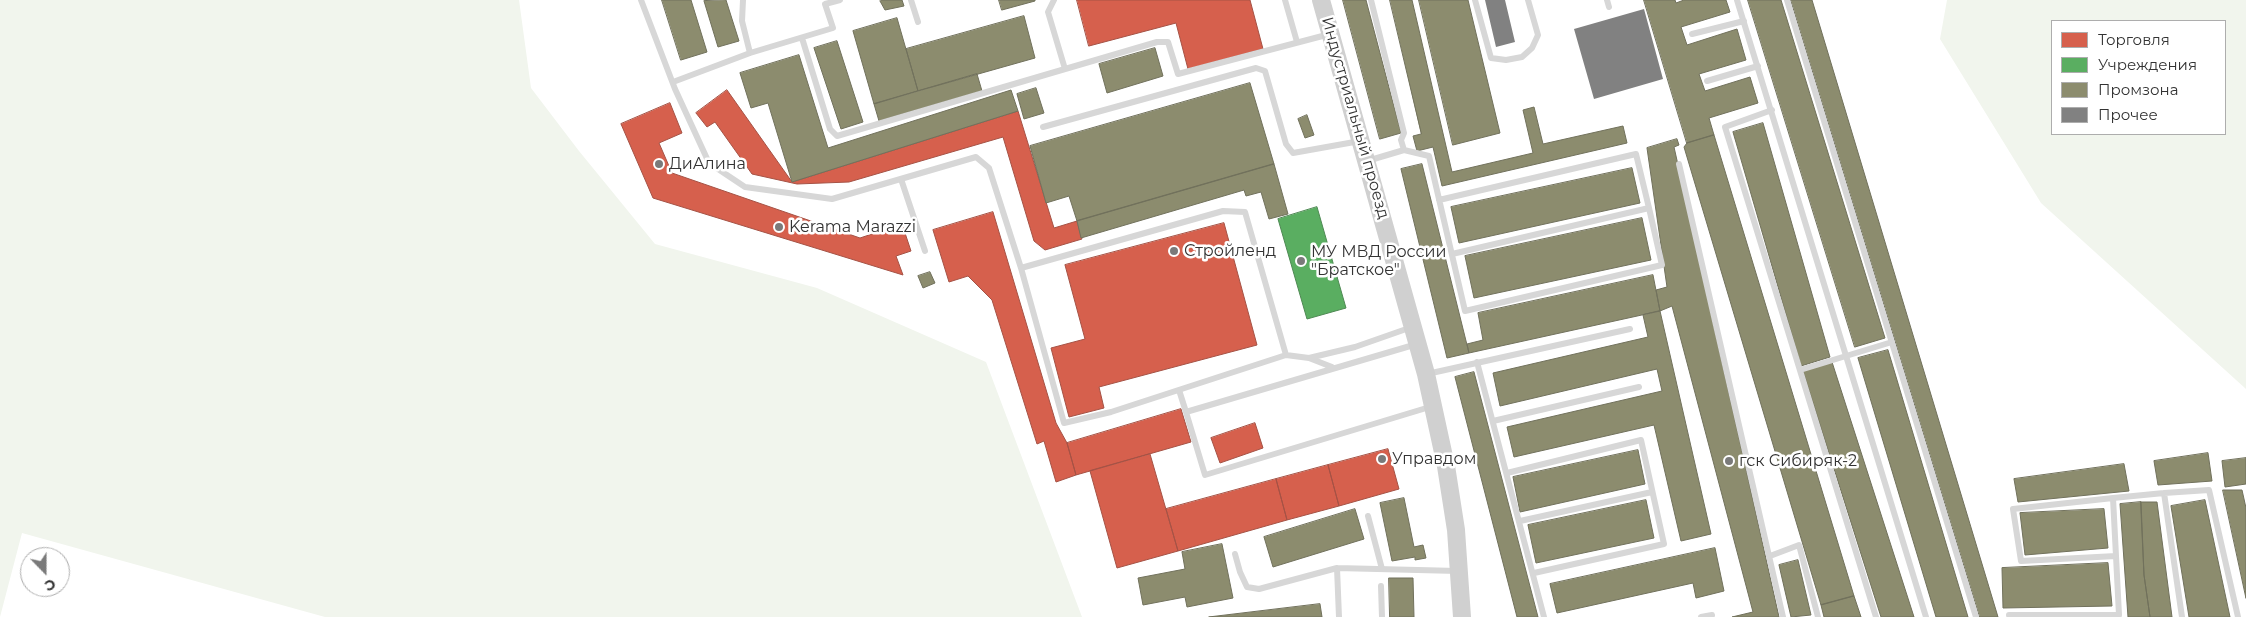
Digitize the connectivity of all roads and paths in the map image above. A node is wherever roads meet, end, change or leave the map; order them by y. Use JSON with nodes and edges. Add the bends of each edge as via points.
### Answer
{"nodes":[{"id":1,"x":640,"y":0,"type":"edge"},
{"id":2,"x":743,"y":0,"type":"edge"},
{"id":3,"x":840,"y":0,"type":"edge"},
{"id":4,"x":911,"y":0,"type":"edge"},
{"id":5,"x":1054,"y":0,"type":"edge"},
{"id":6,"x":1286,"y":0,"type":"edge"},
{"id":7,"x":1321,"y":0,"type":"edge"},
{"id":8,"x":1371,"y":0,"type":"edge"},
{"id":9,"x":1475,"y":0,"type":"edge"},
{"id":10,"x":1528,"y":0,"type":"edge"},
{"id":11,"x":1737,"y":0,"type":"edge"},
{"id":12,"x":1787,"y":0,"type":"edge"},
{"id":13,"x":1744,"y":21,"type":"junction"},
{"id":14,"x":918,"y":22,"type":"dead end"},
{"id":15,"x":1331,"y":34,"type":"junction"},
{"id":16,"x":1692,"y":34,"type":"dead end"},
{"id":17,"x":802,"y":38,"type":"junction"},
{"id":18,"x":1298,"y":42,"type":"junction"},
{"id":19,"x":750,"y":54,"type":"junction"},
{"id":20,"x":1758,"y":66,"type":"junction"},
{"id":21,"x":1065,"y":69,"type":"junction"},
{"id":22,"x":1708,"y":81,"type":"dead end"},
{"id":23,"x":673,"y":82,"type":"junction"},
{"id":24,"x":1772,"y":110,"type":"junction"},
{"id":25,"x":1043,"y":127,"type":"dead end"},
{"id":26,"x":1362,"y":140,"type":"junction"},
{"id":27,"x":1404,"y":150,"type":"junction"},
{"id":28,"x":1366,"y":161,"type":"junction"},
{"id":29,"x":1679,"y":164,"type":"dead end"},
{"id":30,"x":901,"y":179,"type":"junction"},
{"id":31,"x":1439,"y":200,"type":"junction"},
{"id":32,"x":1649,"y":208,"type":"junction"},
{"id":33,"x":925,"y":251,"type":"dead end"},
{"id":34,"x":1452,"y":254,"type":"junction"},
{"id":35,"x":1021,"y":268,"type":"junction"},
{"id":36,"x":1630,"y":329,"type":"dead end"},
{"id":37,"x":1416,"y":336,"type":"junction"},
{"id":38,"x":1892,"y":342,"type":"junction"},
{"id":39,"x":1286,"y":355,"type":"junction"},
{"id":40,"x":1846,"y":356,"type":"junction"},
{"id":41,"x":1309,"y":358,"type":"junction"},
{"id":42,"x":1477,"y":362,"type":"junction"},
{"id":43,"x":1332,"y":367,"type":"junction"},
{"id":44,"x":1800,"y":370,"type":"junction"},
{"id":45,"x":1426,"y":374,"type":"junction"},
{"id":46,"x":1639,"y":387,"type":"dead end"},
{"id":47,"x":1180,"y":390,"type":"junction"},
{"id":48,"x":1433,"y":406,"type":"junction"},
{"id":49,"x":1186,"y":412,"type":"junction"},
{"id":50,"x":1493,"y":421,"type":"junction"},
{"id":51,"x":1507,"y":473,"type":"junction"},
{"id":52,"x":1652,"y":492,"type":"junction"},
{"id":53,"x":2164,"y":493,"type":"junction"},
{"id":54,"x":2113,"y":498,"type":"junction"},
{"id":55,"x":1368,"y":516,"type":"dead end"},
{"id":56,"x":1520,"y":521,"type":"junction"},
{"id":57,"x":1235,"y":554,"type":"dead end"},
{"id":58,"x":1770,"y":556,"type":"junction"},
{"id":59,"x":2116,"y":556,"type":"junction"},
{"id":60,"x":1337,"y":568,"type":"junction"},
{"id":61,"x":1382,"y":569,"type":"junction"},
{"id":62,"x":1459,"y":571,"type":"junction"},
{"id":63,"x":1534,"y":573,"type":"junction"},
{"id":64,"x":1381,"y":586,"type":"dead end"},
{"id":65,"x":1712,"y":615,"type":"dead end"},
{"id":66,"x":2009,"y":615,"type":"dead end"},
{"id":67,"x":2119,"y":616,"type":"edge"},
{"id":68,"x":1338,"y":617,"type":"edge"},
{"id":69,"x":1382,"y":617,"type":"edge"},
{"id":70,"x":1462,"y":617,"type":"edge"},
{"id":71,"x":1544,"y":617,"type":"edge"},
{"id":72,"x":1701,"y":617,"type":"edge"},
{"id":73,"x":1783,"y":617,"type":"edge"},
{"id":74,"x":1818,"y":617,"type":"edge"},
{"id":75,"x":1876,"y":617,"type":"edge"},
{"id":76,"x":1926,"y":617,"type":"edge"},
{"id":77,"x":1976,"y":617,"type":"edge"},
{"id":78,"x":2182,"y":617,"type":"edge"},
{"id":79,"x":2238,"y":617,"type":"edge"}],
"edges":[{"from":1,"to":23,"type":"lane"},
{"from":2,"to":19,"type":"lane","via":[[742,21]]},
{"from":3,"to":17,"type":"lane","via":[[825,4],[833,28]]},
{"from":4,"to":14,"type":"lane"},
{"from":5,"to":21,"type":"lane","via":[[1048,12]]},
{"from":6,"to":18,"type":"lane"},
{"from":7,"to":15,"type":"street","name":"Индустриальный проезд"},
{"from":8,"to":27,"type":"lane","via":[[1404,133],[1401,140]]},
{"from":9,"to":10,"type":"lane","via":[[1490,58],[1506,60],[1522,57],[1532,48],[1538,35]]},
{"from":11,"to":13,"type":"lane"},
{"from":12,"to":38,"type":"lane"},
{"from":13,"to":16,"type":"lane"},
{"from":13,"to":20,"type":"lane"},
{"from":15,"to":18,"type":"lane"},
{"from":15,"to":26,"type":"street","name":"Индустриальный проезд"},
{"from":17,"to":19,"type":"lane"},
{"from":17,"to":21,"type":"lane","via":[[830,129],[836,136]]},
{"from":18,"to":21,"type":"lane","via":[[1178,74],[1168,42],[1157,42]]},
{"from":19,"to":23,"type":"lane"},
{"from":20,"to":22,"type":"lane"},
{"from":20,"to":24,"type":"lane"},
{"from":23,"to":30,"type":"lane","via":[[709,163],[745,187],[832,198]]},
{"from":24,"to":40,"type":"lane"},
{"from":24,"to":44,"type":"lane","via":[[1725,127]]},
{"from":25,"to":26,"type":"lane","via":[[1256,68],[1265,71],[1286,144],[1293,153]]},
{"from":26,"to":28,"type":"street","name":"Индустриальный проезд"},
{"from":27,"to":28,"type":"lane"},
{"from":27,"to":31,"type":"lane","via":[[1429,156]]},
{"from":28,"to":37,"type":"street","name":"Индустриальный проезд"},
{"from":29,"to":58,"type":"lane"},
{"from":30,"to":33,"type":"lane"},
{"from":30,"to":35,"type":"lane","via":[[976,157],[990,168]]},
{"from":31,"to":32,"type":"lane","via":[[1636,154]]},
{"from":31,"to":34,"type":"lane"},
{"from":32,"to":34,"type":"lane"},
{"from":32,"to":34,"type":"lane","via":[[1662,265],[1475,309],[1465,311]]},
{"from":35,"to":39,"type":"lane","via":[[1223,210],[1245,212]]},
{"from":35,"to":47,"type":"lane","via":[[1064,423]]},
{"from":36,"to":42,"type":"lane"},
{"from":37,"to":41,"type":"lane"},
{"from":37,"to":43,"type":"lane"},
{"from":37,"to":45,"type":"street","name":"Индустриальный проезд"},
{"from":38,"to":40,"type":"lane"},
{"from":38,"to":77,"type":"lane"},
{"from":39,"to":41,"type":"lane"},
{"from":39,"to":47,"type":"lane"},
{"from":40,"to":44,"type":"lane"},
{"from":40,"to":76,"type":"lane"},
{"from":41,"to":43,"type":"lane"},
{"from":42,"to":45,"type":"lane"},
{"from":42,"to":50,"type":"lane"},
{"from":43,"to":49,"type":"lane"},
{"from":44,"to":75,"type":"lane"},
{"from":45,"to":48,"type":"street","name":"Индустриальный проезд"},
{"from":46,"to":50,"type":"lane"},
{"from":47,"to":49,"type":"lane"},
{"from":48,"to":49,"type":"lane","via":[[1206,475]]},
{"from":48,"to":62,"type":"street","name":"Индустриальный проезд","via":[[1456,530]]},
{"from":50,"to":51,"type":"lane"},
{"from":51,"to":52,"type":"lane","via":[[1641,440]]},
{"from":51,"to":56,"type":"lane"},
{"from":52,"to":56,"type":"lane"},
{"from":52,"to":63,"type":"lane","via":[[1664,544]]},
{"from":53,"to":54,"type":"lane"},
{"from":53,"to":78,"type":"lane"},
{"from":53,"to":79,"type":"lane","via":[[2209,490]]},
{"from":54,"to":59,"type":"lane"},
{"from":54,"to":59,"type":"lane","via":[[2013,508],[2021,561]]},
{"from":55,"to":61,"type":"lane"},
{"from":56,"to":63,"type":"lane"},
{"from":57,"to":60,"type":"lane","via":[[1247,587],[1259,589]]},
{"from":58,"to":73,"type":"lane"},
{"from":58,"to":74,"type":"lane","via":[[1799,545]]},
{"from":59,"to":67,"type":"lane"},
{"from":60,"to":61,"type":"lane"},
{"from":60,"to":68,"type":"lane"},
{"from":61,"to":62,"type":"lane"},
{"from":62,"to":70,"type":"street","name":"Индустриальный проезд"},
{"from":63,"to":71,"type":"lane"},
{"from":64,"to":69,"type":"lane"},
{"from":65,"to":72,"type":"lane"},
{"from":66,"to":67,"type":"lane"}]}
